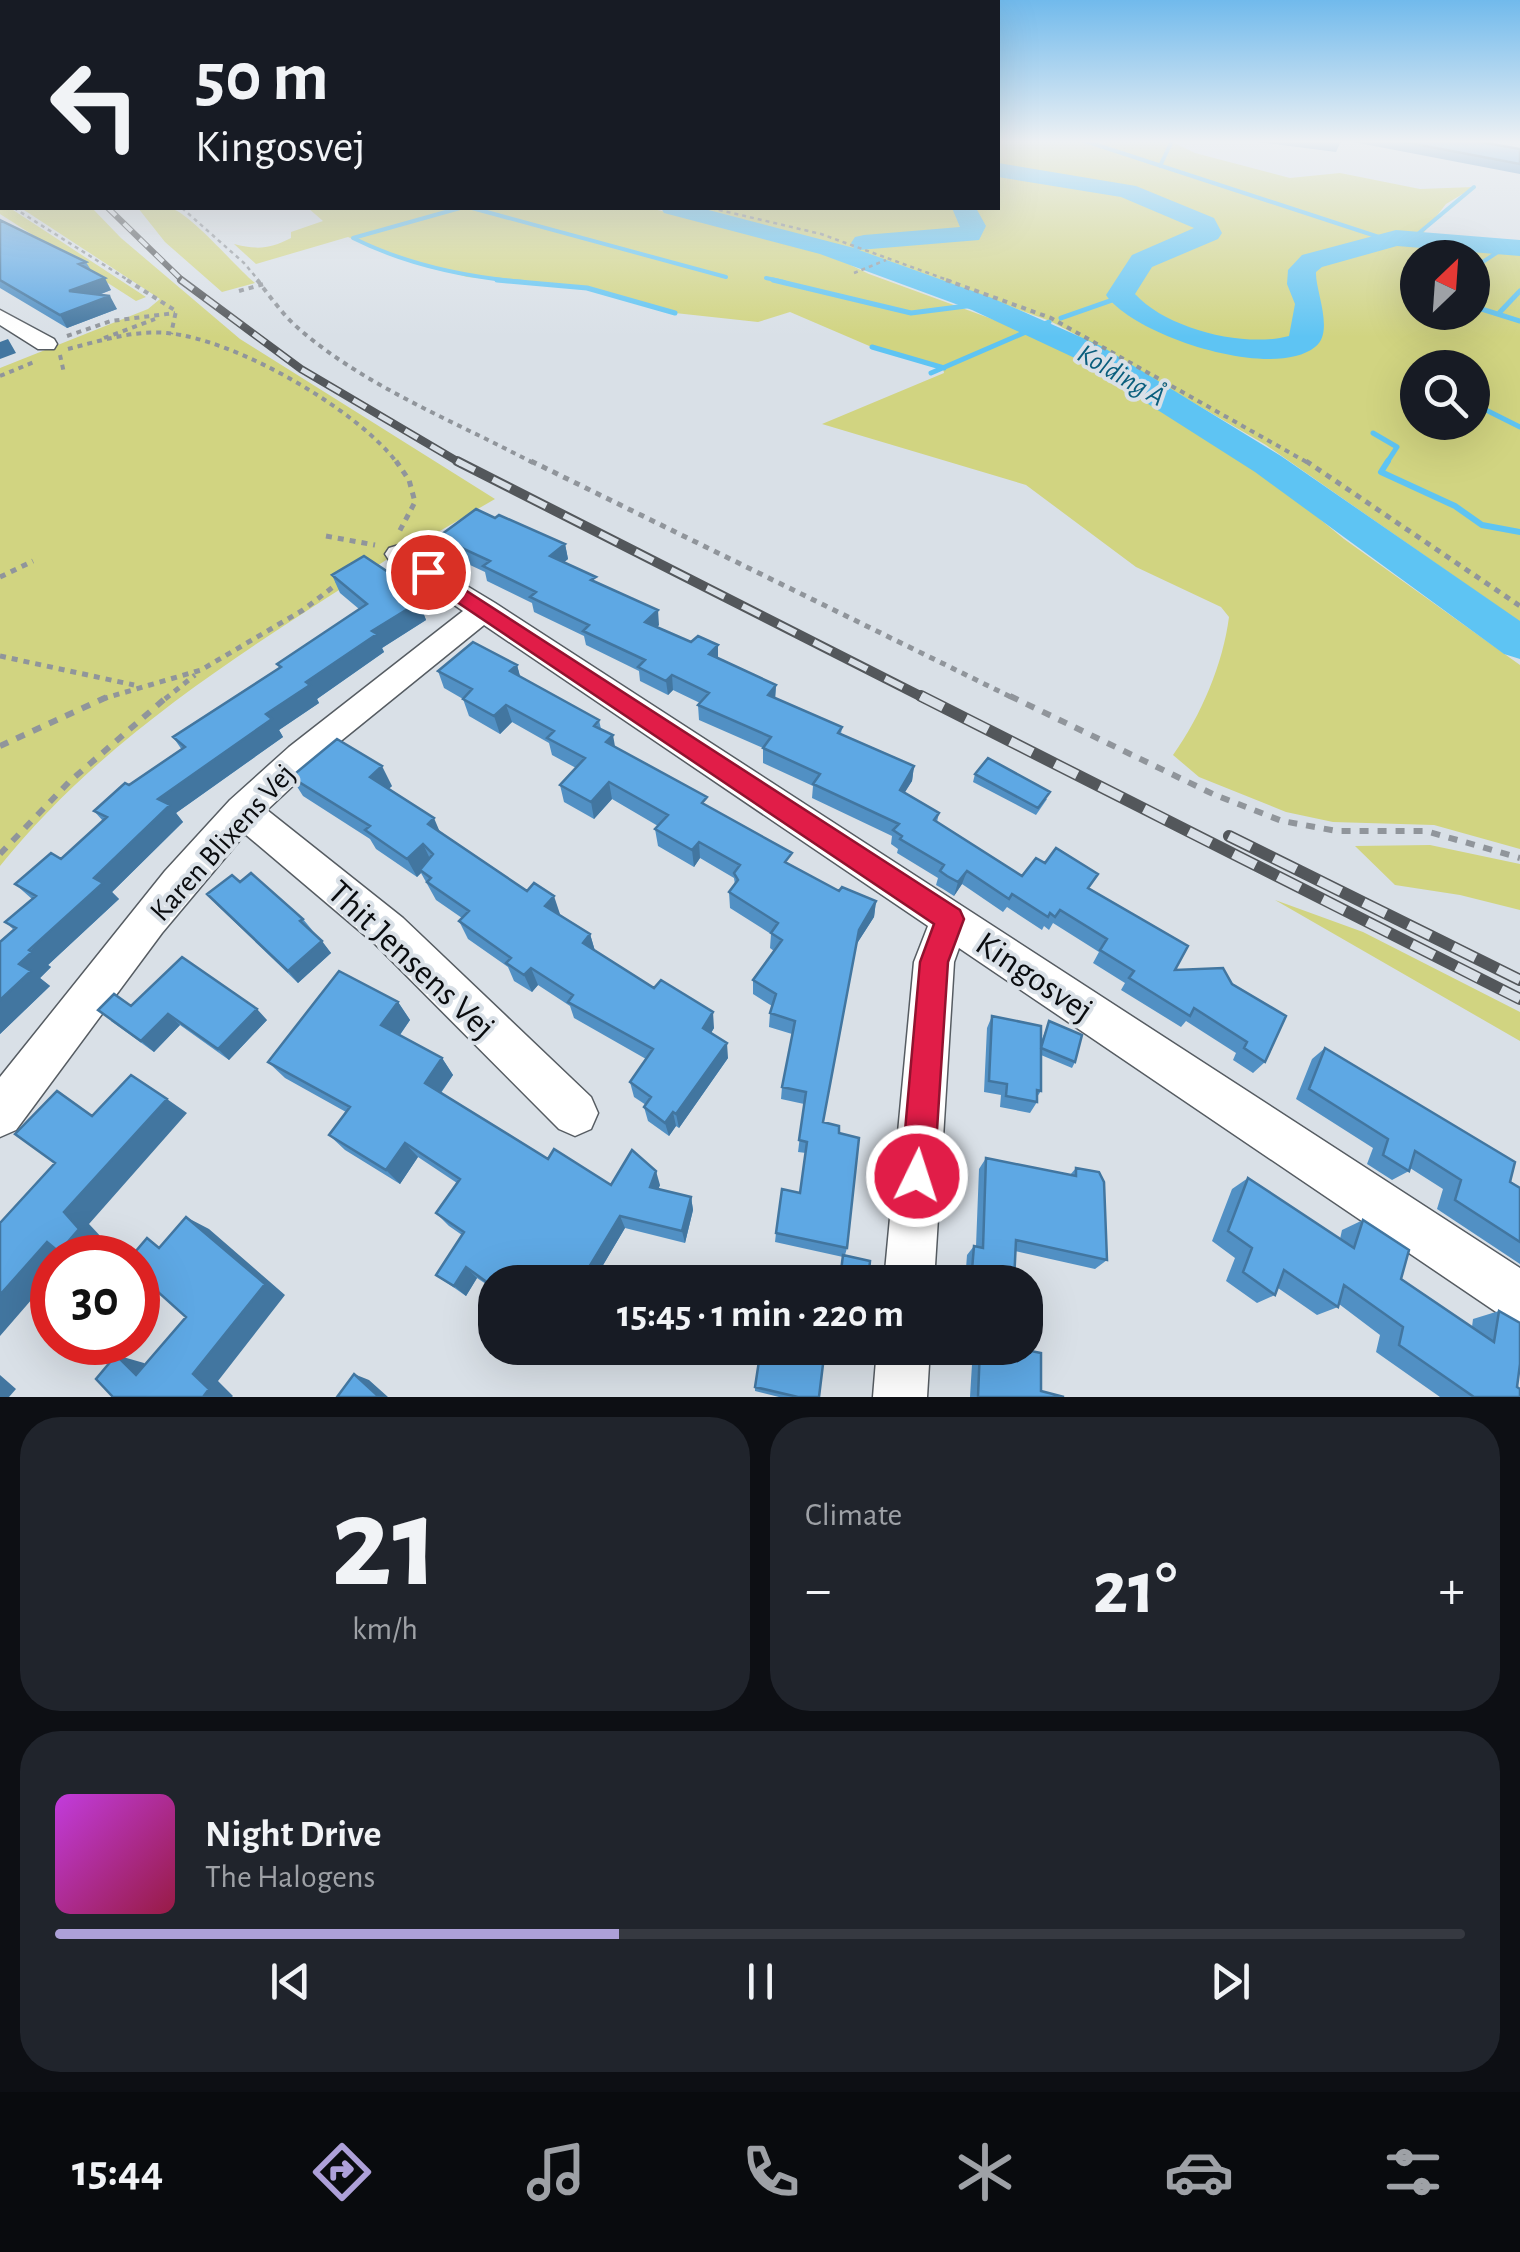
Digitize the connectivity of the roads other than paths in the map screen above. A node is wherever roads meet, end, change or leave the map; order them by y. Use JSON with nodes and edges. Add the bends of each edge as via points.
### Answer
{"nodes":[{"id":1,"x":0,"y":316,"type":"edge"},
{"id":2,"x":52,"y":348,"type":"road end"},
{"id":3,"x":394,"y":550,"type":"road end"},
{"id":4,"x":484,"y":610,"type":"junction"},
{"id":5,"x":243,"y":810,"type":"junction"},
{"id":6,"x":950,"y":919,"type":"junction"},
{"id":7,"x":575,"y":1113,"type":"dead end"},
{"id":8,"x":0,"y":1114,"type":"edge"},
{"id":9,"x":910,"y":1265,"type":"edge"},
{"id":10,"x":1520,"y":1298,"type":"edge"},
{"id":11,"x":903,"y":1365,"type":"edge"},
{"id":12,"x":900,"y":1397,"type":"edge"}],
"edges":[{"from":1,"to":2,"type":"street"},
{"from":3,"to":4,"type":"street","name":"Kingosvej"},
{"from":4,"to":5,"type":"street","name":"Karen Blixens Vej","via":[[314,743]]},
{"from":4,"to":6,"type":"street","name":"Kingosvej"},
{"from":5,"to":7,"type":"street","name":"Thit Jensens Vej","via":[[388,932]]},
{"from":5,"to":8,"type":"street","name":"Karen Blixens Vej"},
{"from":6,"to":9,"type":"street","via":[[934,962]]},
{"from":6,"to":10,"type":"street","name":"Kingosvej"},
{"from":11,"to":12,"type":"street"}]}
